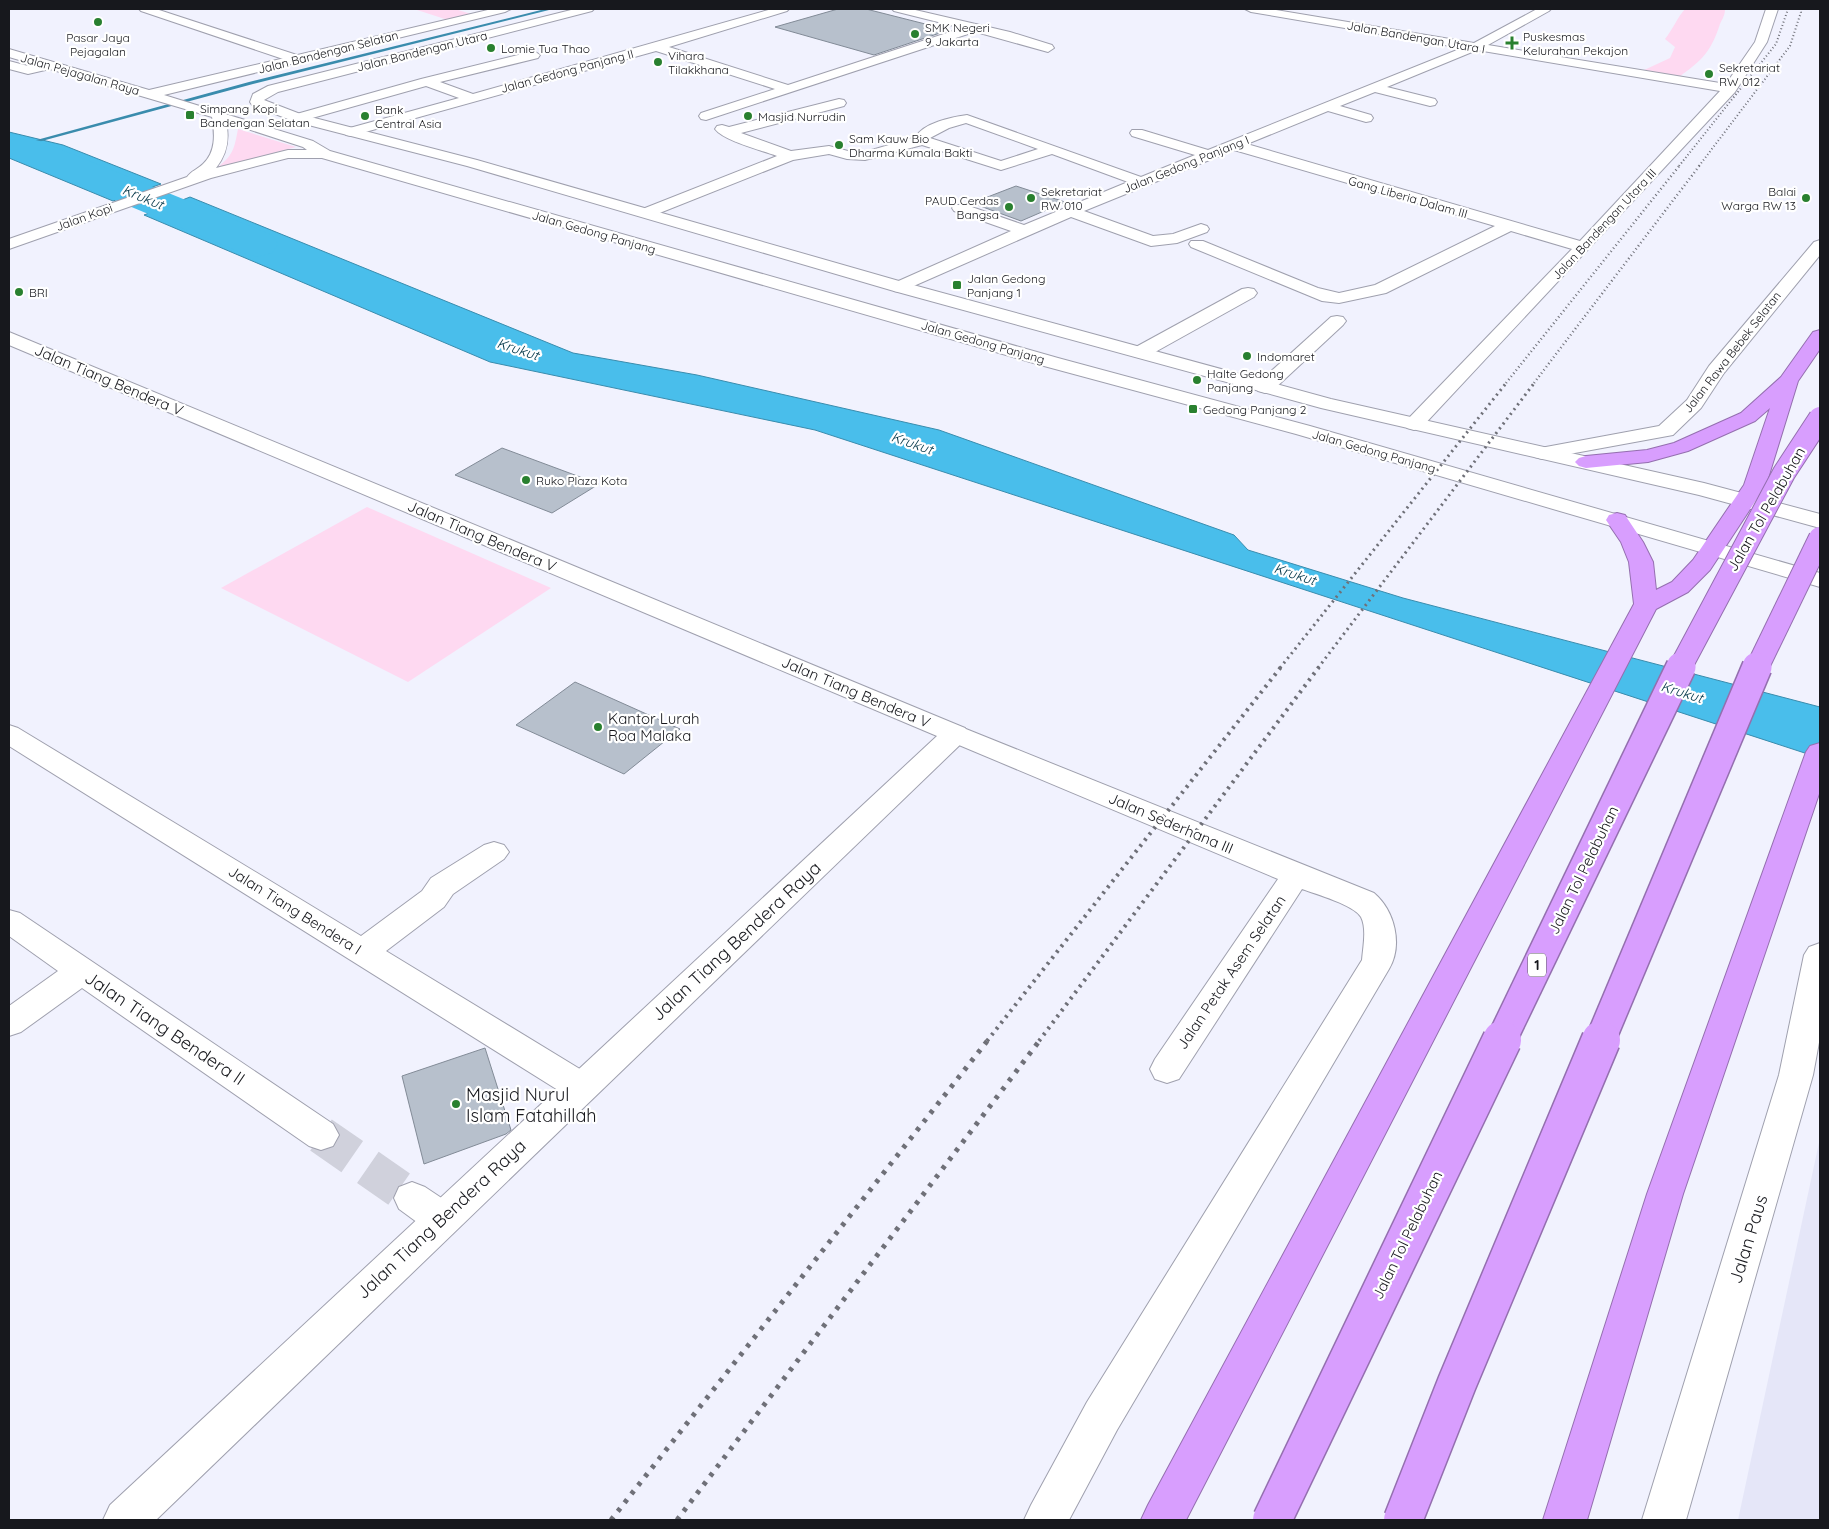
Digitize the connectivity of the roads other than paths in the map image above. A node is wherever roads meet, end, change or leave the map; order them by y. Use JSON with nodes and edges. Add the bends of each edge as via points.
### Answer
{"nodes":[{"id":1,"x":145,"y":9,"type":"edge"},
{"id":2,"x":505,"y":9,"type":"edge"},
{"id":3,"x":588,"y":9,"type":"edge"},
{"id":4,"x":783,"y":9,"type":"edge"},
{"id":5,"x":898,"y":9,"type":"edge"},
{"id":6,"x":1251,"y":9,"type":"edge"},
{"id":7,"x":1544,"y":9,"type":"edge"},
{"id":8,"x":1772,"y":9,"type":"edge"},
{"id":9,"x":1000,"y":21,"type":"dead end"},
{"id":10,"x":1029,"y":29,"type":"dead end"},
{"id":11,"x":969,"y":30,"type":"junction"},
{"id":12,"x":697,"y":34,"type":"junction"},
{"id":13,"x":1006,"y":35,"type":"junction"},
{"id":14,"x":722,"y":41,"type":"dead end"},
{"id":15,"x":656,"y":47,"type":"junction"},
{"id":16,"x":1475,"y":47,"type":"junction"},
{"id":17,"x":1048,"y":48,"type":"dead end"},
{"id":18,"x":534,"y":55,"type":"dead end"},
{"id":19,"x":10,"y":57,"type":"edge"},
{"id":20,"x":296,"y":60,"type":"junction"},
{"id":21,"x":572,"y":70,"type":"junction"},
{"id":22,"x":594,"y":77,"type":"dead end"},
{"id":23,"x":426,"y":82,"type":"junction"},
{"id":24,"x":1374,"y":88,"type":"junction"},
{"id":25,"x":1730,"y":88,"type":"junction"},
{"id":26,"x":789,"y":89,"type":"junction"},
{"id":27,"x":151,"y":94,"type":"junction"},
{"id":28,"x":470,"y":97,"type":"junction"},
{"id":29,"x":839,"y":102,"type":"dead end"},
{"id":30,"x":1430,"y":102,"type":"dead end"},
{"id":31,"x":1328,"y":107,"type":"junction"},
{"id":32,"x":218,"y":115,"type":"junction"},
{"id":33,"x":298,"y":118,"type":"junction"},
{"id":34,"x":1366,"y":118,"type":"dead end"},
{"id":35,"x":352,"y":132,"type":"junction"},
{"id":36,"x":728,"y":132,"type":"junction"},
{"id":37,"x":1137,"y":133,"type":"dead end"},
{"id":38,"x":1251,"y":138,"type":"junction"},
{"id":39,"x":922,"y":140,"type":"junction"},
{"id":40,"x":1234,"y":145,"type":"junction"},
{"id":41,"x":1285,"y":149,"type":"dead end"},
{"id":42,"x":1052,"y":150,"type":"junction"},
{"id":43,"x":325,"y":154,"type":"junction"},
{"id":44,"x":1210,"y":155,"type":"junction"},
{"id":45,"x":790,"y":156,"type":"junction"},
{"id":46,"x":182,"y":182,"type":"junction"},
{"id":47,"x":1142,"y":182,"type":"junction"},
{"id":48,"x":960,"y":208,"type":"dead end"},
{"id":49,"x":1070,"y":211,"type":"junction"},
{"id":50,"x":646,"y":213,"type":"junction"},
{"id":51,"x":1509,"y":226,"type":"junction"},
{"id":52,"x":1025,"y":231,"type":"junction"},
{"id":53,"x":9,"y":244,"type":"edge"},
{"id":54,"x":1820,"y":245,"type":"edge"},
{"id":55,"x":1583,"y":247,"type":"junction"},
{"id":56,"x":900,"y":287,"type":"junction"},
{"id":57,"x":1248,"y":293,"type":"dead end"},
{"id":58,"x":862,"y":307,"type":"junction"},
{"id":59,"x":1337,"y":321,"type":"dead end"},
{"id":60,"x":1820,"y":336,"type":"edge"},
{"id":61,"x":9,"y":338,"type":"edge"},
{"id":62,"x":1141,"y":352,"type":"junction"},
{"id":63,"x":1788,"y":381,"type":"junction"},
{"id":64,"x":1264,"y":387,"type":"junction"},
{"id":65,"x":1820,"y":418,"type":"edge"},
{"id":66,"x":1414,"y":424,"type":"junction"},
{"id":67,"x":1542,"y":453,"type":"junction"},
{"id":68,"x":1586,"y":462,"type":"junction"},
{"id":69,"x":1744,"y":501,"type":"junction"},
{"id":70,"x":1617,"y":520,"type":"junction"},
{"id":71,"x":1820,"y":521,"type":"edge"},
{"id":72,"x":1820,"y":538,"type":"edge"},
{"id":73,"x":1714,"y":548,"type":"junction"},
{"id":74,"x":1820,"y":580,"type":"edge"},
{"id":75,"x":1644,"y":609,"type":"junction"},
{"id":76,"x":9,"y":734,"type":"edge"},
{"id":77,"x":956,"y":734,"type":"junction"},
{"id":78,"x":1820,"y":752,"type":"edge"},
{"id":79,"x":494,"y":852,"type":"dead end"},
{"id":80,"x":1296,"y":875,"type":"junction"},
{"id":81,"x":9,"y":921,"type":"edge"},
{"id":82,"x":362,"y":952,"type":"junction"},
{"id":83,"x":1820,"y":955,"type":"edge"},
{"id":84,"x":82,"y":971,"type":"junction"},
{"id":85,"x":9,"y":1023,"type":"edge"},
{"id":86,"x":1167,"y":1069,"type":"dead end"},
{"id":87,"x":581,"y":1087,"type":"junction"},
{"id":88,"x":321,"y":1135,"type":"tunnel mouth"},
{"id":89,"x":412,"y":1198,"type":"tunnel mouth"},
{"id":90,"x":442,"y":1219,"type":"junction"},
{"id":91,"x":124,"y":1520,"type":"edge"},
{"id":92,"x":1046,"y":1520,"type":"edge"},
{"id":93,"x":1163,"y":1520,"type":"edge"},
{"id":94,"x":1272,"y":1520,"type":"edge"},
{"id":95,"x":1403,"y":1520,"type":"edge"},
{"id":96,"x":1565,"y":1520,"type":"edge"},
{"id":97,"x":1664,"y":1520,"type":"edge"}],
"edges":[{"from":1,"to":20,"type":"street"},
{"from":2,"to":20,"type":"street","name":"Jalan Bandengan Selatan"},
{"from":3,"to":33,"type":"street","name":"Jalan Bandengan Utara","via":[[273,89],[258,97],[257,102]]},
{"from":4,"to":12,"type":"street","name":"Jalan Gedong Panjang II"},
{"from":5,"to":11,"type":"street"},
{"from":6,"to":16,"type":"street","name":"Jalan Bandengan Utara I"},
{"from":7,"to":16,"type":"street","name":"Jalan Gedong Panjang I"},
{"from":8,"to":25,"type":"street","name":"Jalan Bandengan Utara III","via":[[1761,42]]},
{"from":9,"to":11,"type":"street"},
{"from":10,"to":13,"type":"street"},
{"from":11,"to":13,"type":"street"},
{"from":11,"to":26,"type":"street"},
{"from":12,"to":14,"type":"street"},
{"from":12,"to":15,"type":"street","name":"Jalan Gedong Panjang II"},
{"from":13,"to":17,"type":"street"},
{"from":15,"to":21,"type":"street","name":"Jalan Gedong Panjang II"},
{"from":15,"to":26,"type":"street"},
{"from":16,"to":24,"type":"street","name":"Jalan Gedong Panjang I"},
{"from":16,"to":25,"type":"street","name":"Jalan Bandengan Utara I"},
{"from":18,"to":23,"type":"street"},
{"from":19,"to":27,"type":"street","name":"Jalan Pejagalan Raya"},
{"from":20,"to":27,"type":"street","name":"Jalan Bandengan Selatan"},
{"from":21,"to":22,"type":"street"},
{"from":21,"to":28,"type":"street","name":"Jalan Gedong Panjang II"},
{"from":23,"to":28,"type":"street"},
{"from":23,"to":33,"type":"street"},
{"from":24,"to":30,"type":"street"},
{"from":24,"to":31,"type":"street","name":"Jalan Gedong Panjang I"},
{"from":25,"to":55,"type":"street","name":"Jalan Bandengan Utara III"},
{"from":26,"to":36,"type":"street","via":[[701,117]]},
{"from":27,"to":32,"type":"street","name":"Jalan Gedong Panjang"},
{"from":28,"to":35,"type":"street","name":"Jalan Gedong Panjang II"},
{"from":29,"to":36,"type":"street"},
{"from":31,"to":34,"type":"street"},
{"from":31,"to":38,"type":"street","name":"Jalan Gedong Panjang I"},
{"from":32,"to":43,"type":"street","name":"Jalan Gedong Panjang","via":[[308,144]]},
{"from":32,"to":46,"type":"street","name":"Jalan Kopi","via":[[222,135],[219,153],[202,173]]},
{"from":33,"to":35,"type":"street"},
{"from":35,"to":50,"type":"street"},
{"from":36,"to":45,"type":"street"},
{"from":37,"to":44,"type":"street"},
{"from":38,"to":40,"type":"street","name":"Jalan Gedong Panjang I"},
{"from":38,"to":41,"type":"street"},
{"from":39,"to":42,"type":"street","via":[[1001,166]]},
{"from":39,"to":42,"type":"street","via":[[932,130],[965,119]]},
{"from":39,"to":45,"type":"street","via":[[865,156],[829,150]]},
{"from":40,"to":44,"type":"street","name":"Jalan Gedong Panjang I"},
{"from":40,"to":51,"type":"street","name":"Gang Liberia Dalam III"},
{"from":42,"to":47,"type":"street"},
{"from":43,"to":46,"type":"street","name":"Jalan Kopi","via":[[288,154]]},
{"from":43,"to":58,"type":"street","name":"Jalan Gedong Panjang"},
{"from":44,"to":47,"type":"street","name":"Jalan Gedong Panjang I"},
{"from":45,"to":50,"type":"street"},
{"from":46,"to":53,"type":"street","name":"Jalan Kopi"},
{"from":47,"to":49,"type":"street","name":"Jalan Gedong Panjang I"},
{"from":48,"to":52,"type":"street"},
{"from":49,"to":51,"type":"street","via":[[1151,241],[1199,237],[1312,292],[1339,298],[1380,289]]},
{"from":49,"to":52,"type":"street","name":"Jalan Gedong Panjang I"},
{"from":50,"to":56,"type":"street"},
{"from":51,"to":55,"type":"street","name":"Gang Liberia Dalam III"},
{"from":52,"to":56,"type":"street","name":"Jalan Gedong Panjang I"},
{"from":54,"to":67,"type":"street","name":"Jalan Rawa Bebek Selatan","via":[[1716,370],[1694,404],[1666,431]]},
{"from":55,"to":66,"type":"street","name":"Jalan Bandengan Utara III"},
{"from":56,"to":58,"type":"street","name":"Jalan Gedong Panjang I"},
{"from":56,"to":62,"type":"street"},
{"from":57,"to":62,"type":"street"},
{"from":58,"to":70,"type":"street","name":"Jalan Gedong Panjang"},
{"from":59,"to":64,"type":"street"},
{"from":60,"to":63,"type":"highway"},
{"from":61,"to":77,"type":"street","name":"Jalan Tiang Bendera V"},
{"from":62,"to":64,"type":"street"},
{"from":63,"to":68,"type":"highway","via":[[1748,417],[1681,447],[1632,458]]},
{"from":63,"to":69,"type":"highway","via":[[1765,458],[1755,485]]},
{"from":64,"to":66,"type":"street"},
{"from":65,"to":94,"type":"highway","name":"Jalan Tol Pelabuhan","number":"1","bridge":true,"via":[[1784,473],[1691,644]]},
{"from":66,"to":67,"type":"street"},
{"from":67,"to":68,"type":"street"},
{"from":68,"to":69,"type":"street"},
{"from":69,"to":71,"type":"street"},
{"from":69,"to":73,"type":"highway"},
{"from":70,"to":73,"type":"street","name":"Jalan Gedong Panjang"},
{"from":70,"to":75,"type":"highway","via":[[1641,562]]},
{"from":72,"to":95,"type":"highway","bridge":true,"via":[[1758,664],[1457,1383]]},
{"from":73,"to":74,"type":"street","name":"Jalan Gedong Panjang"},
{"from":73,"to":75,"type":"highway","via":[[1680,587]]},
{"from":75,"to":93,"type":"highway"},
{"from":76,"to":82,"type":"street","name":"Jalan Tiang Bendera I"},
{"from":77,"to":80,"type":"street","name":"Jalan Sederhana III"},
{"from":77,"to":87,"type":"street","name":"Jalan Tiang Bendera Raya"},
{"from":78,"to":96,"type":"highway","via":[[1665,1194]]},
{"from":79,"to":82,"type":"street","via":[[442,886],[433,899]]},
{"from":80,"to":86,"type":"street","name":"Jalan Petak Asem Selatan"},
{"from":80,"to":92,"type":"street","name":"Jalan Sederhana III","via":[[1370,906],[1379,920],[1378,961],[1102,1416]]},
{"from":81,"to":84,"type":"street","name":"Jalan Tiang Bendera II"},
{"from":82,"to":87,"type":"street","name":"Jalan Tiang Bendera I"},
{"from":83,"to":97,"type":"street","name":"Jalan Paus","via":[[1796,1075]]},
{"from":84,"to":85,"type":"street"},
{"from":84,"to":88,"type":"street","name":"Jalan Tiang Bendera II"},
{"from":87,"to":90,"type":"street","name":"Jalan Tiang Bendera Raya"},
{"from":89,"to":90,"type":"street"},
{"from":90,"to":91,"type":"street","name":"Jalan Tiang Bendera Raya"}]}
